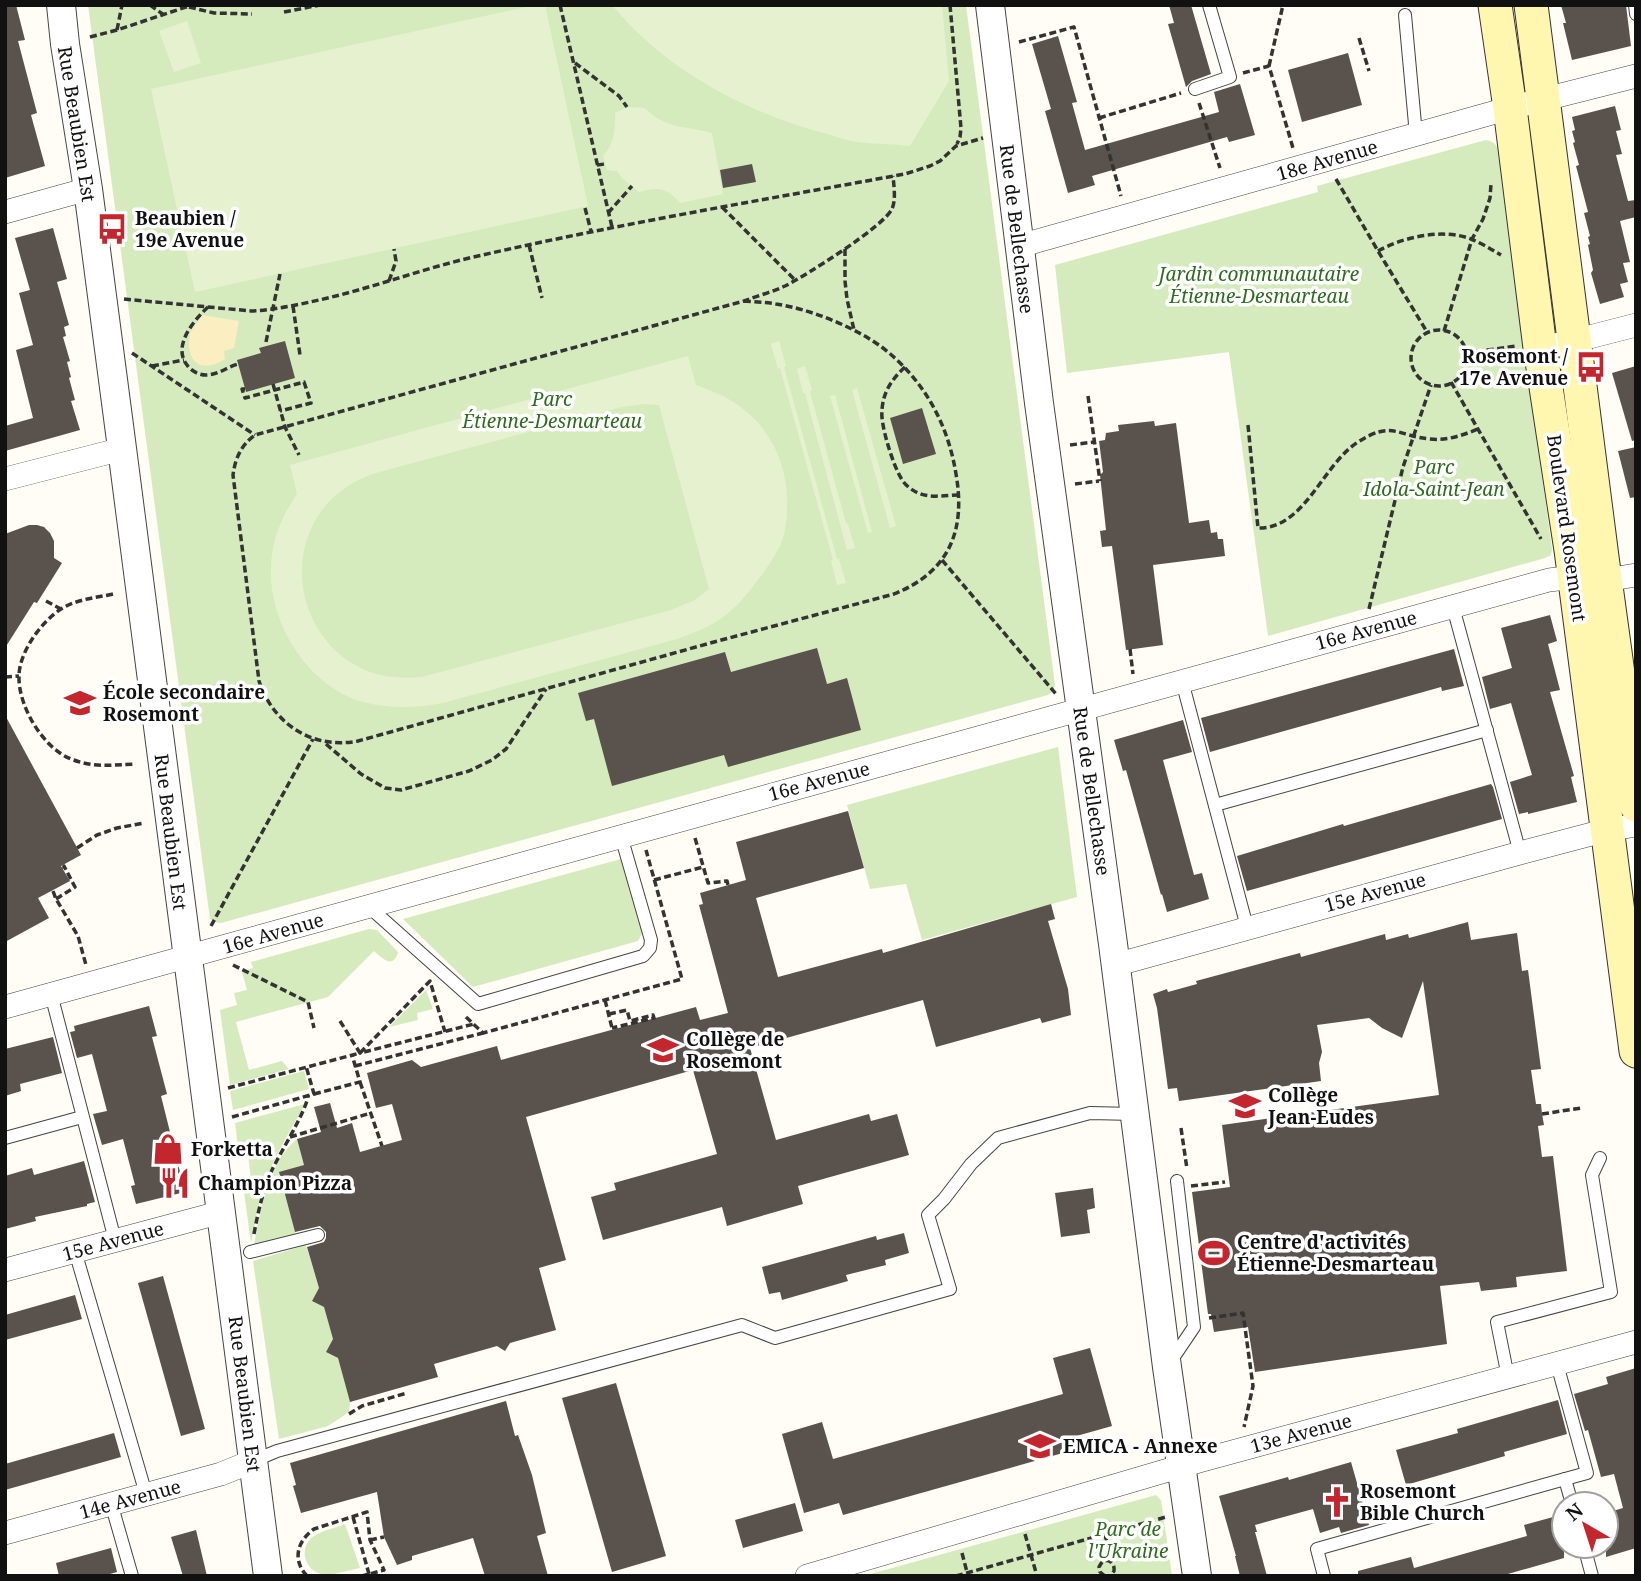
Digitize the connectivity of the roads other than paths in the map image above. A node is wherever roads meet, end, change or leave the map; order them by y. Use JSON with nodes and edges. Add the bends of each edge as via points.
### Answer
{"nodes":[{"id":1,"x":61,"y":5,"type":"edge"},
{"id":2,"x":990,"y":5,"type":"edge"},
{"id":3,"x":1209,"y":5,"type":"edge"},
{"id":4,"x":1495,"y":5,"type":"edge"},
{"id":5,"x":1531,"y":5,"type":"edge"},
{"id":6,"x":1635,"y":5,"type":"edge"},
{"id":7,"x":1636,"y":14,"type":"edge"},
{"id":8,"x":1405,"y":15,"type":"dead end"},
{"id":9,"x":1636,"y":76,"type":"edge"},
{"id":10,"x":1195,"y":89,"type":"road end"},
{"id":11,"x":1543,"y":100,"type":"junction"},
{"id":12,"x":1510,"y":108,"type":"junction"},
{"id":13,"x":1416,"y":135,"type":"junction"},
{"id":14,"x":88,"y":189,"type":"junction"},
{"id":15,"x":5,"y":212,"type":"edge"},
{"id":16,"x":1019,"y":246,"type":"junction"},
{"id":17,"x":1636,"y":325,"type":"edge"},
{"id":18,"x":1574,"y":341,"type":"junction"},
{"id":19,"x":1533,"y":346,"type":"junction"},
{"id":20,"x":122,"y":449,"type":"junction"},
{"id":21,"x":5,"y":479,"type":"edge"},
{"id":22,"x":1605,"y":577,"type":"edge"},
{"id":23,"x":1453,"y":607,"type":"junction"},
{"id":24,"x":1182,"y":681,"type":"junction"},
{"id":25,"x":1081,"y":710,"type":"junction"},
{"id":26,"x":1486,"y":730,"type":"junction"},
{"id":27,"x":1215,"y":805,"type":"junction"},
{"id":28,"x":1636,"y":805,"type":"edge"},
{"id":29,"x":1622,"y":827,"type":"edge"},
{"id":30,"x":621,"y":836,"type":"junction"},
{"id":31,"x":1520,"y":853,"type":"junction"},
{"id":32,"x":368,"y":906,"type":"junction"},
{"id":33,"x":1247,"y":927,"type":"junction"},
{"id":34,"x":188,"y":957,"type":"junction"},
{"id":35,"x":1115,"y":964,"type":"junction"},
{"id":36,"x":51,"y":994,"type":"junction"},
{"id":37,"x":5,"y":1007,"type":"edge"},
{"id":38,"x":1636,"y":1049,"type":"edge"},
{"id":39,"x":1135,"y":1114,"type":"junction"},
{"id":40,"x":82,"y":1117,"type":"junction"},
{"id":41,"x":5,"y":1138,"type":"edge"},
{"id":42,"x":1600,"y":1158,"type":"dead end"},
{"id":43,"x":1183,"y":1184,"type":"road end"},
{"id":44,"x":222,"y":1212,"type":"junction"},
{"id":45,"x":318,"y":1235,"type":"dead end"},
{"id":46,"x":115,"y":1240,"type":"junction"},
{"id":47,"x":251,"y":1247,"type":"road end"},
{"id":48,"x":75,"y":1251,"type":"junction"},
{"id":49,"x":5,"y":1270,"type":"edge"},
{"id":50,"x":1636,"y":1342,"type":"edge"},
{"id":51,"x":1557,"y":1364,"type":"junction"},
{"id":52,"x":1167,"y":1367,"type":"junction"},
{"id":53,"x":1508,"y":1377,"type":"junction"},
{"id":54,"x":253,"y":1461,"type":"junction"},
{"id":55,"x":1182,"y":1466,"type":"junction"},
{"id":56,"x":1564,"y":1479,"type":"junction"},
{"id":57,"x":1568,"y":1490,"type":"edge"},
{"id":58,"x":146,"y":1494,"type":"junction"},
{"id":59,"x":111,"y":1503,"type":"junction"},
{"id":60,"x":5,"y":1533,"type":"edge"},
{"id":61,"x":280,"y":1571,"type":"edge"},
{"id":62,"x":818,"y":1574,"type":"edge"},
{"id":63,"x":132,"y":1576,"type":"edge"},
{"id":64,"x":1197,"y":1576,"type":"edge"},
{"id":65,"x":1324,"y":1576,"type":"edge"}],
"edges":[{"from":1,"to":14,"type":"street","name":"Rue Beaubien Est"},
{"from":2,"to":16,"type":"street","name":"Rue de Bellechasse"},
{"from":3,"to":10,"type":"lane","via":[[1230,77]]},
{"from":4,"to":12,"type":"main road","name":"Boulevard Rosemont"},
{"from":5,"to":11,"type":"main road","name":"Boulevard Rosemont"},
{"from":6,"to":7,"type":"lane"},
{"from":8,"to":13,"type":"lane"},
{"from":9,"to":11,"type":"street","name":"18e Avenue"},
{"from":11,"to":12,"type":"street","name":"18e Avenue"},
{"from":11,"to":18,"type":"main road","name":"Boulevard Rosemont"},
{"from":12,"to":13,"type":"street","name":"18e Avenue"},
{"from":12,"to":19,"type":"main road","name":"Boulevard Rosemont"},
{"from":13,"to":16,"type":"street","name":"18e Avenue"},
{"from":14,"to":15,"type":"street"},
{"from":14,"to":20,"type":"street","name":"Rue Beaubien Est"},
{"from":16,"to":25,"type":"street","name":"Rue de Bellechasse"},
{"from":17,"to":18,"type":"street"},
{"from":18,"to":19,"type":"street"},
{"from":18,"to":22,"type":"main road","name":"Boulevard Rosemont"},
{"from":19,"to":22,"type":"main road","name":"Boulevard Rosemont"},
{"from":20,"to":21,"type":"street"},
{"from":20,"to":34,"type":"street","name":"Rue Beaubien Est"},
{"from":22,"to":23,"type":"street","name":"16e Avenue","via":[[1554,579]]},
{"from":22,"to":28,"type":"main road","name":"Boulevard Rosemont"},
{"from":22,"to":29,"type":"main road","name":"Boulevard Rosemont","via":[[1603,809]]},
{"from":23,"to":24,"type":"street","name":"16e Avenue"},
{"from":23,"to":26,"type":"lane"},
{"from":24,"to":25,"type":"street","name":"16e Avenue"},
{"from":24,"to":27,"type":"lane"},
{"from":25,"to":30,"type":"street","name":"16e Avenue"},
{"from":25,"to":35,"type":"street","name":"Rue de Bellechasse"},
{"from":26,"to":27,"type":"lane"},
{"from":26,"to":31,"type":"lane"},
{"from":27,"to":33,"type":"lane"},
{"from":29,"to":31,"type":"street","name":"15e Avenue"},
{"from":29,"to":38,"type":"main road","name":"Boulevard Rosemont"},
{"from":30,"to":32,"type":"street","name":"16e Avenue"},
{"from":30,"to":32,"type":"lane","via":[[650,948],[643,956],[478,1004]]},
{"from":31,"to":33,"type":"street","name":"15e Avenue"},
{"from":32,"to":34,"type":"street","name":"16e Avenue"},
{"from":33,"to":35,"type":"street","name":"15e Avenue"},
{"from":34,"to":36,"type":"street","name":"16e Avenue"},
{"from":34,"to":44,"type":"street","name":"Rue Beaubien Est"},
{"from":35,"to":39,"type":"street","name":"Rue de Bellechasse"},
{"from":36,"to":37,"type":"street","name":"16e Avenue"},
{"from":36,"to":40,"type":"lane"},
{"from":39,"to":52,"type":"street","name":"Rue de Bellechasse"},
{"from":39,"to":54,"type":"lane","via":[[1090,1112],[998,1138],[928,1215],[950,1289],[775,1338],[742,1325]]},
{"from":40,"to":41,"type":"lane"},
{"from":40,"to":46,"type":"lane"},
{"from":42,"to":53,"type":"lane","via":[[1592,1175],[1611,1292],[1497,1322]]},
{"from":43,"to":52,"type":"lane","via":[[1194,1326]]},
{"from":44,"to":46,"type":"street","name":"15e Avenue"},
{"from":44,"to":54,"type":"street","name":"Rue Beaubien Est"},
{"from":45,"to":47,"type":"lane"},
{"from":46,"to":48,"type":"street","name":"15e Avenue"},
{"from":48,"to":49,"type":"street","name":"15e Avenue"},
{"from":48,"to":58,"type":"lane"},
{"from":50,"to":51,"type":"street","name":"13e Avenue"},
{"from":51,"to":53,"type":"street","name":"13e Avenue"},
{"from":51,"to":56,"type":"lane","via":[[1587,1473]]},
{"from":52,"to":55,"type":"street","name":"Rue de Bellechasse"},
{"from":53,"to":55,"type":"street","name":"13e Avenue"},
{"from":54,"to":58,"type":"street","name":"14e Avenue"},
{"from":54,"to":61,"type":"street","name":"Rue Beaubien Est"},
{"from":55,"to":62,"type":"street","name":"13e Avenue"},
{"from":55,"to":64,"type":"street","name":"Rue de Bellechasse"},
{"from":56,"to":57,"type":"lane"},
{"from":56,"to":65,"type":"lane","via":[[1317,1549]]},
{"from":58,"to":59,"type":"street","name":"14e Avenue"},
{"from":59,"to":60,"type":"street","name":"14e Avenue"},
{"from":59,"to":63,"type":"lane"}]}
